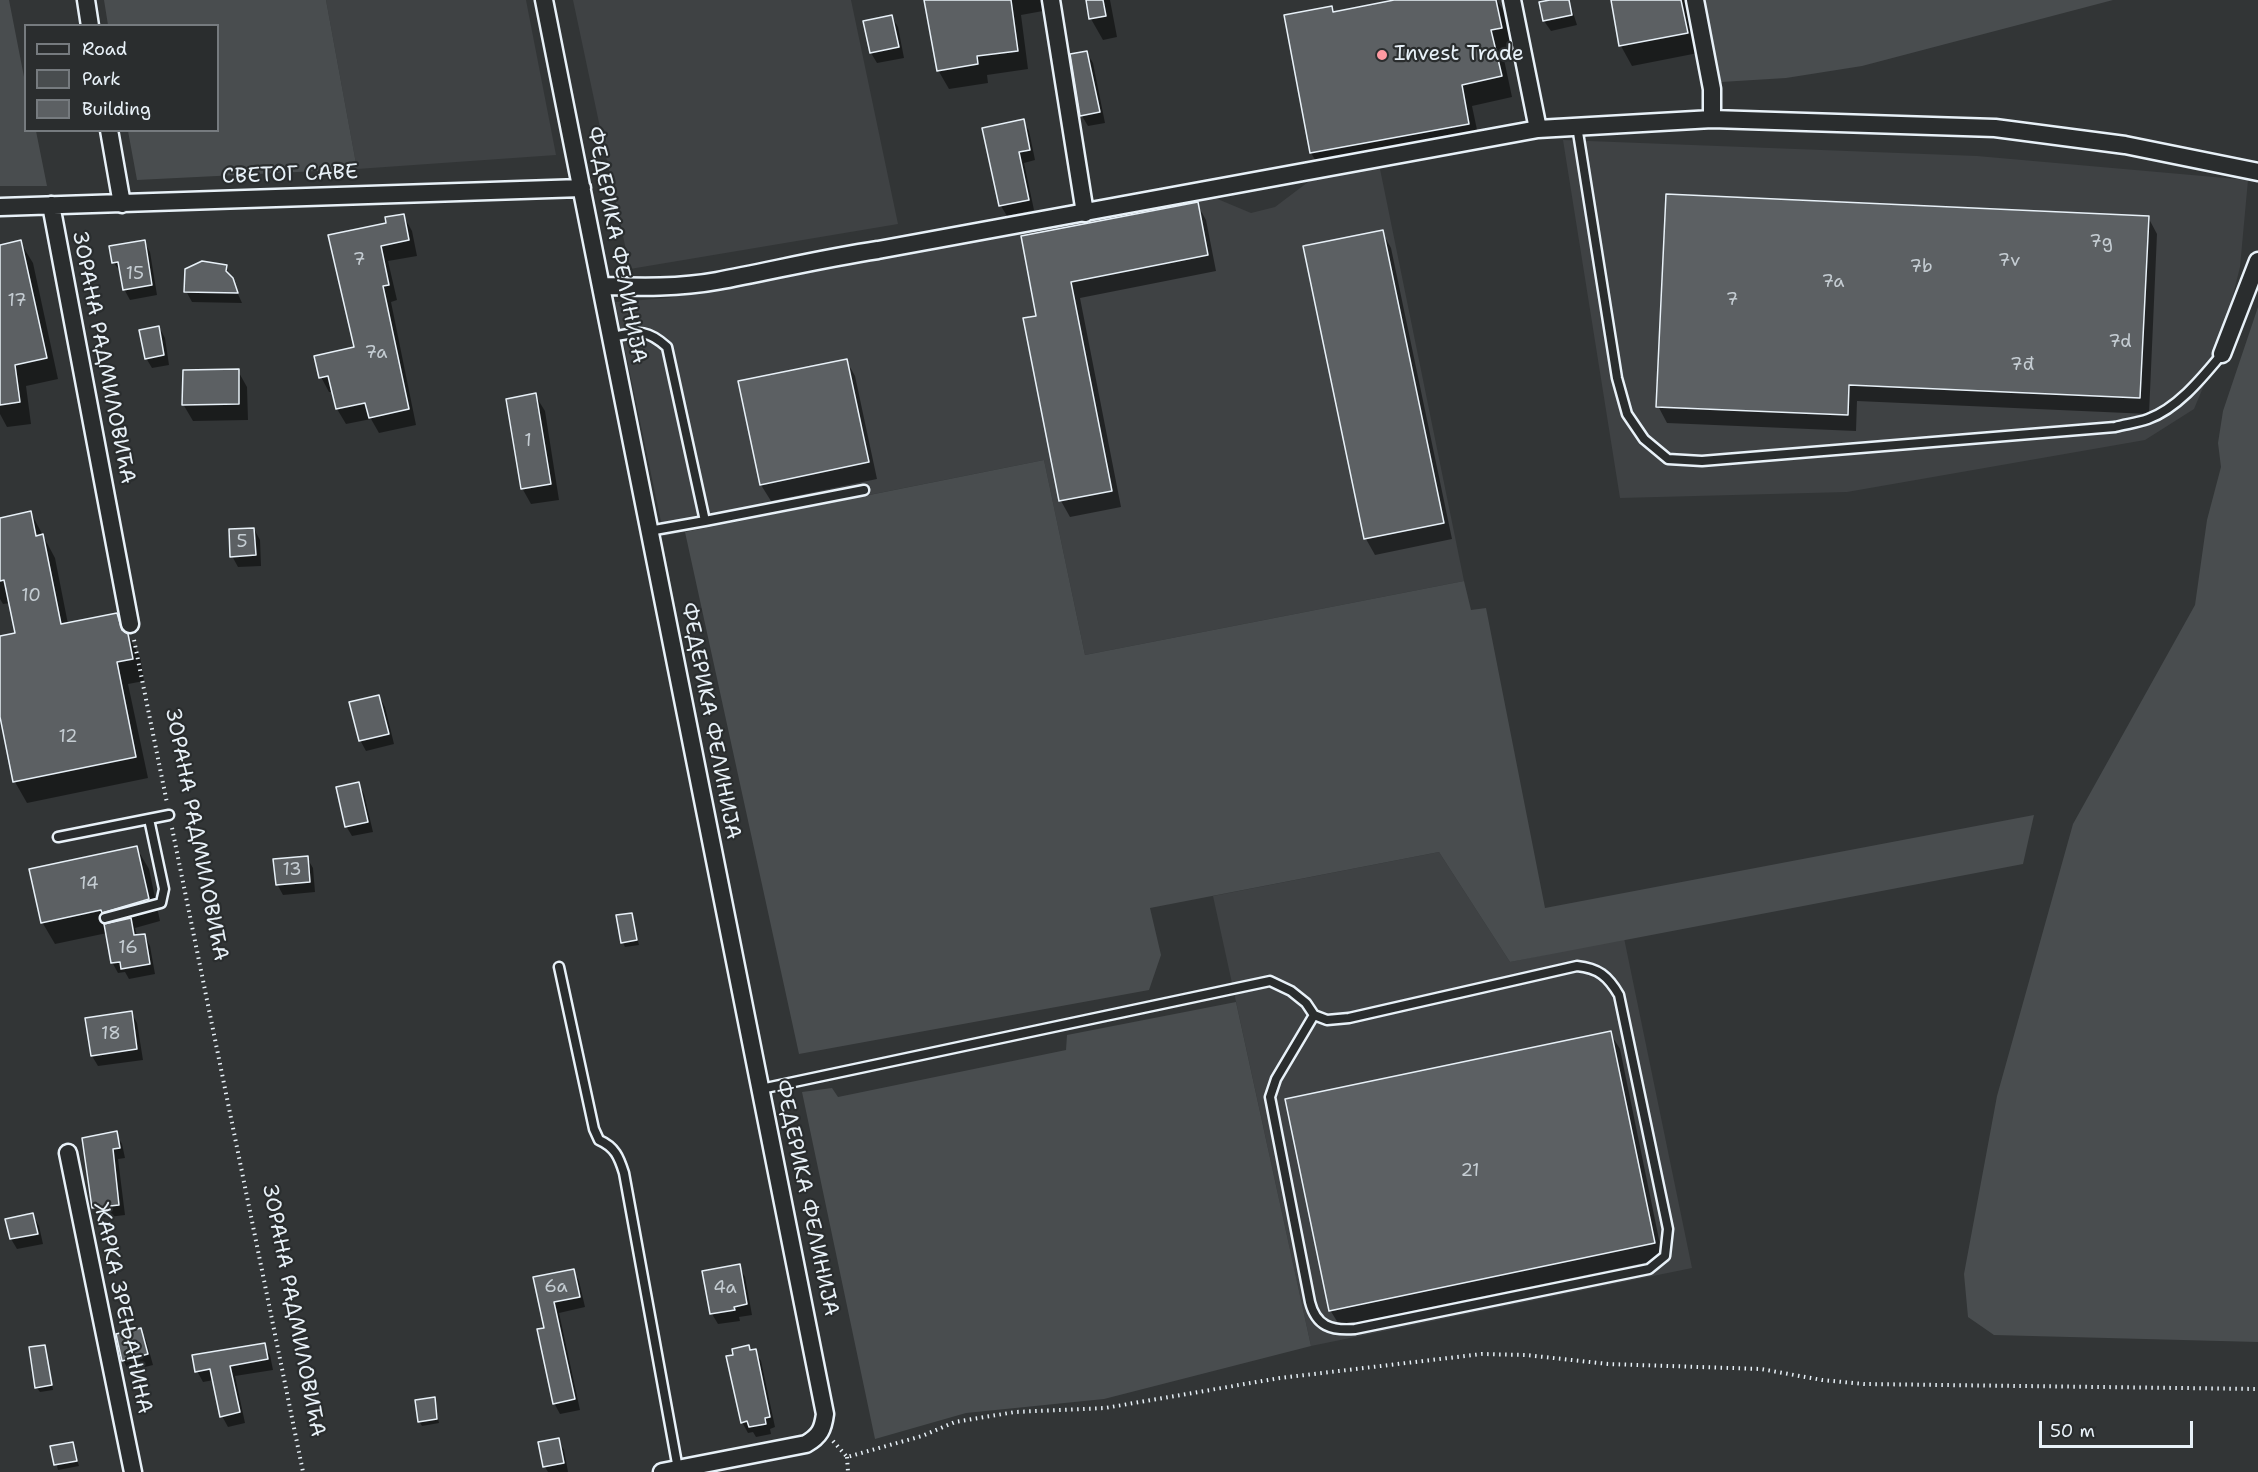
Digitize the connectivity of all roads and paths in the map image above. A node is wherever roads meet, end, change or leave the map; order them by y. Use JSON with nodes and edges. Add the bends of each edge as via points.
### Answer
{"nodes":[{"id":1,"x":86,"y":0,"type":"edge"},
{"id":2,"x":544,"y":0,"type":"edge"},
{"id":3,"x":1052,"y":0,"type":"edge"},
{"id":4,"x":1512,"y":0,"type":"edge"},
{"id":5,"x":1695,"y":0,"type":"edge"},
{"id":6,"x":90,"y":24,"type":"edge"},
{"id":7,"x":1712,"y":119,"type":"junction"},
{"id":8,"x":1577,"y":125,"type":"junction"},
{"id":9,"x":1538,"y":129,"type":"junction"},
{"id":10,"x":109,"y":132,"type":"edge"},
{"id":11,"x":2258,"y":172,"type":"edge"},
{"id":12,"x":582,"y":188,"type":"junction"},
{"id":13,"x":122,"y":204,"type":"junction"},
{"id":14,"x":51,"y":205,"type":"junction"},
{"id":15,"x":0,"y":207,"type":"edge"},
{"id":16,"x":1084,"y":213,"type":"junction"},
{"id":17,"x":2258,"y":261,"type":"edge"},
{"id":18,"x":603,"y":286,"type":"junction"},
{"id":19,"x":612,"y":337,"type":"junction"},
{"id":20,"x":2222,"y":354,"type":"joint"},
{"id":21,"x":864,"y":490,"type":"dead end"},
{"id":22,"x":705,"y":520,"type":"junction"},
{"id":23,"x":649,"y":531,"type":"junction"},
{"id":24,"x":130,"y":624,"type":"joint"},
{"id":25,"x":169,"y":815,"type":"junction"},
{"id":26,"x":149,"y":819,"type":"junction"},
{"id":27,"x":58,"y":837,"type":"dead end"},
{"id":28,"x":105,"y":918,"type":"dead end"},
{"id":29,"x":559,"y":967,"type":"dead end"},
{"id":30,"x":1314,"y":1015,"type":"junction"},
{"id":31,"x":761,"y":1089,"type":"junction"},
{"id":32,"x":68,"y":1153,"type":"dead end"},
{"id":33,"x":2258,"y":1389,"type":"edge"},
{"id":34,"x":822,"y":1429,"type":"junction"},
{"id":35,"x":847,"y":1456,"type":"junction"},
{"id":36,"x":670,"y":1470,"type":"edge"},
{"id":37,"x":132,"y":1472,"type":"edge"},
{"id":38,"x":303,"y":1472,"type":"edge"},
{"id":39,"x":848,"y":1472,"type":"edge"}],
"edges":[{"from":1,"to":6,"type":"street"},
{"from":2,"to":12,"type":"street","name":"ФЕДЕРИКА ФЕЛИНИЈА"},
{"from":3,"to":16,"type":"street"},
{"from":4,"to":9,"type":"street"},
{"from":5,"to":7,"type":"street","via":[[1712,89]]},
{"from":7,"to":8,"type":"street"},
{"from":7,"to":11,"type":"street","via":[[1995,128],[2125,145]]},
{"from":8,"to":9,"type":"street"},
{"from":8,"to":20,"type":"lane","via":[[1617,378],[1627,414],[1644,439],[1668,459],[1702,461],[2115,427],[2149,419],[2170,405],[2198,384]]},
{"from":9,"to":16,"type":"street"},
{"from":10,"to":13,"type":"street"},
{"from":12,"to":13,"type":"street","name":"СВЕТОГ САВЕ"},
{"from":12,"to":18,"type":"street","name":"ФЕДЕРИКА ФЕЛИНИЈА"},
{"from":13,"to":14,"type":"street","name":"СВЕТОГ САВЕ"},
{"from":14,"to":15,"type":"street","name":"СВЕТОГ САВЕ"},
{"from":14,"to":24,"type":"street","name":"ЗОРАНА РАДМИЛОВИЋА"},
{"from":16,"to":18,"type":"street","via":[[815,259],[715,281],[654,288]]},
{"from":17,"to":20,"type":"street"},
{"from":18,"to":19,"type":"street","name":"ФЕДЕРИКА ФЕЛИНИЈА"},
{"from":19,"to":22,"type":"lane","via":[[640,332],[653,335],[667,347]]},
{"from":19,"to":23,"type":"street","name":"ФЕДЕРИКА ФЕЛИНИЈА"},
{"from":21,"to":22,"type":"lane"},
{"from":22,"to":23,"type":"lane"},
{"from":23,"to":31,"type":"street","name":"ФЕДЕРИКА ФЕЛИНИЈА"},
{"from":24,"to":25,"type":"path","name":"ЗОРАНА РАДМИЛОВИЋА"},
{"from":25,"to":26,"type":"lane"},
{"from":25,"to":38,"type":"path","name":"ЗОРАНА РАДМИЛОВИЋА"},
{"from":26,"to":27,"type":"lane"},
{"from":26,"to":28,"type":"lane","via":[[164,889],[161,903]]},
{"from":29,"to":36,"type":"lane","via":[[594,1129],[599,1140],[611,1145],[624,1173]]},
{"from":30,"to":30,"type":"lane","via":[[1327,1020],[1349,1018],[1577,966],[1593,968],[1610,979],[1619,995],[1668,1229],[1665,1256],[1649,1269],[1355,1329],[1322,1324],[1312,1308],[1270,1097],[1276,1079]]},
{"from":30,"to":31,"type":"lane","via":[[1298,997],[1270,981]]},
{"from":31,"to":34,"type":"street","name":"ФЕДЕРИКА ФЕЛИНИЈА","via":[[821,1384],[825,1414]]},
{"from":32,"to":37,"type":"street","name":"ЖАРКА ЗРЕЊАНИНА"},
{"from":33,"to":35,"type":"path","via":[[1864,1384],[1761,1369],[1628,1365],[1482,1354],[1280,1378],[1105,1408],[1015,1412],[955,1422],[921,1436]]},
{"from":34,"to":35,"type":"path"},
{"from":34,"to":36,"type":"street","via":[[817,1438],[806,1444]]},
{"from":35,"to":39,"type":"path"}]}
